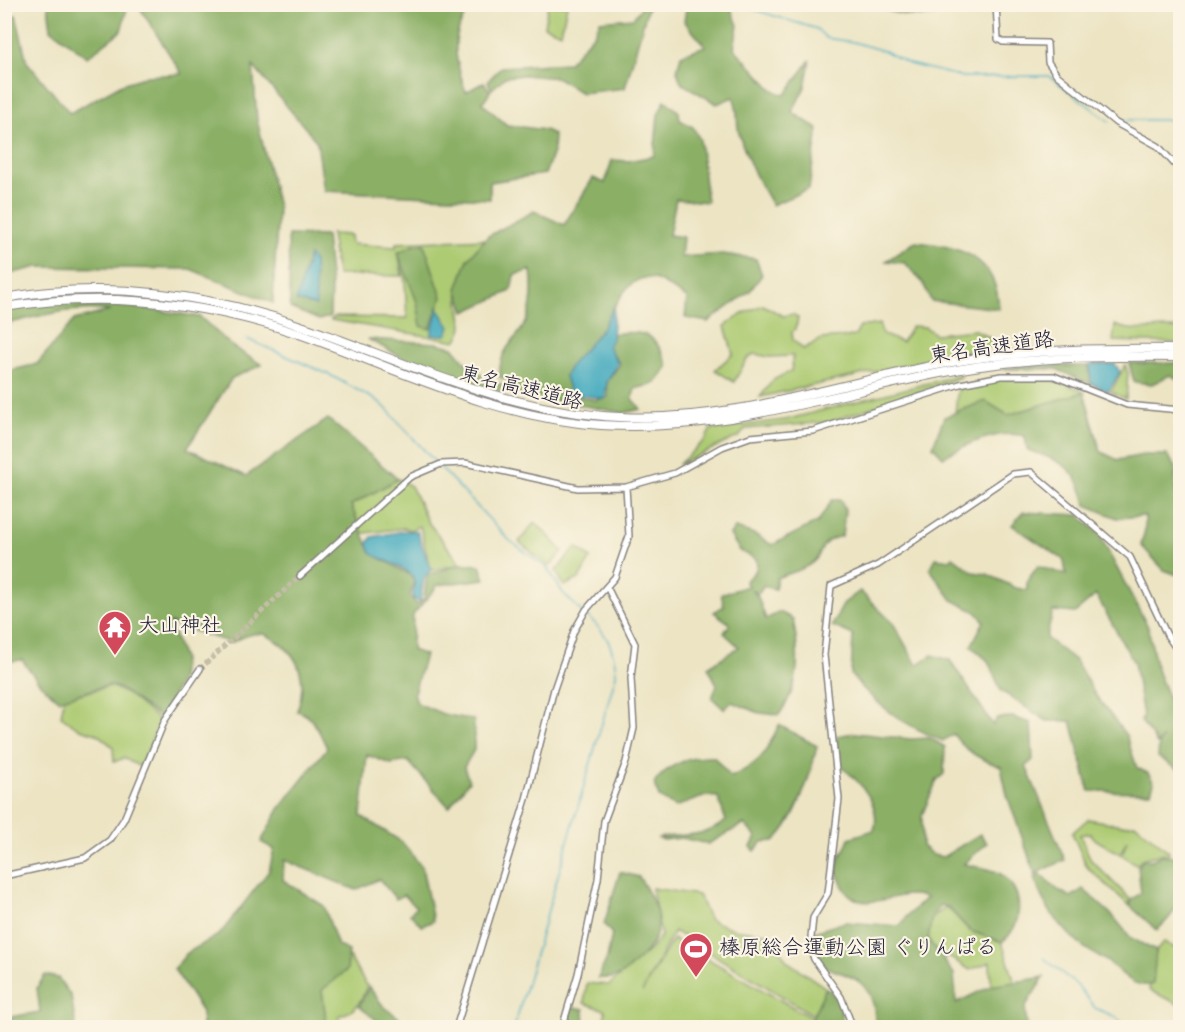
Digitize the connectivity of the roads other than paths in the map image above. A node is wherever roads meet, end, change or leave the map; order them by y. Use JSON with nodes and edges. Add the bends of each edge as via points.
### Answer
{"nodes":[{"id":1,"x":996,"y":4,"type":"edge"},
{"id":2,"x":1180,"y":170,"type":"edge"},
{"id":3,"x":4,"y":298,"type":"edge"},
{"id":4,"x":4,"y":307,"type":"edge"},
{"id":5,"x":1180,"y":349,"type":"edge"},
{"id":6,"x":1068,"y":353,"type":"junction"},
{"id":7,"x":1180,"y":357,"type":"edge"},
{"id":8,"x":1180,"y":410,"type":"edge"},
{"id":9,"x":626,"y":488,"type":"junction"},
{"id":10,"x":300,"y":576,"type":"tunnel mouth"},
{"id":11,"x":608,"y":589,"type":"junction"},
{"id":12,"x":1180,"y":654,"type":"edge"},
{"id":13,"x":200,"y":669,"type":"tunnel mouth"},
{"id":14,"x":4,"y":876,"type":"edge"},
{"id":15,"x":456,"y":1028,"type":"edge"},
{"id":16,"x":562,"y":1028,"type":"edge"},
{"id":17,"x":853,"y":1028,"type":"edge"}],
"edges":[{"from":1,"to":2,"type":"street","via":[[998,39],[1047,43],[1052,70],[1113,121],[1158,146]]},
{"from":3,"to":6,"type":"highway","name":"東名高速道路","via":[[100,290],[205,300],[295,324],[497,397],[566,412],[619,417],[717,413],[953,362]]},
{"from":4,"to":6,"type":"highway","name":"東名高速道路","via":[[104,299],[203,309],[294,333],[503,408],[552,419],[616,426],[718,422],[942,373]]},
{"from":5,"to":6,"type":"highway","name":"東名高速道路","via":[[1113,348]]},
{"from":6,"to":7,"type":"highway","name":"東名高速道路"},
{"from":8,"to":9,"type":"street","via":[[1126,405],[1054,376],[1001,376],[960,384],[813,431],[750,437],[722,447],[675,473]]},
{"from":9,"to":10,"type":"street","via":[[578,488],[465,464],[438,465],[410,477]]},
{"from":9,"to":11,"type":"street","via":[[629,536]]},
{"from":11,"to":15,"type":"street","via":[[584,613],[574,631]]},
{"from":11,"to":16,"type":"street","via":[[635,644],[631,678],[634,728],[604,821],[598,879]]},
{"from":12,"to":17,"type":"street","via":[[1130,557],[1031,472],[1013,474],[878,565],[831,586],[824,655],[839,799],[828,893],[813,918],[810,947],[841,997]]},
{"from":13,"to":14,"type":"street","via":[[165,720],[124,819],[110,840],[85,858]]}]}
